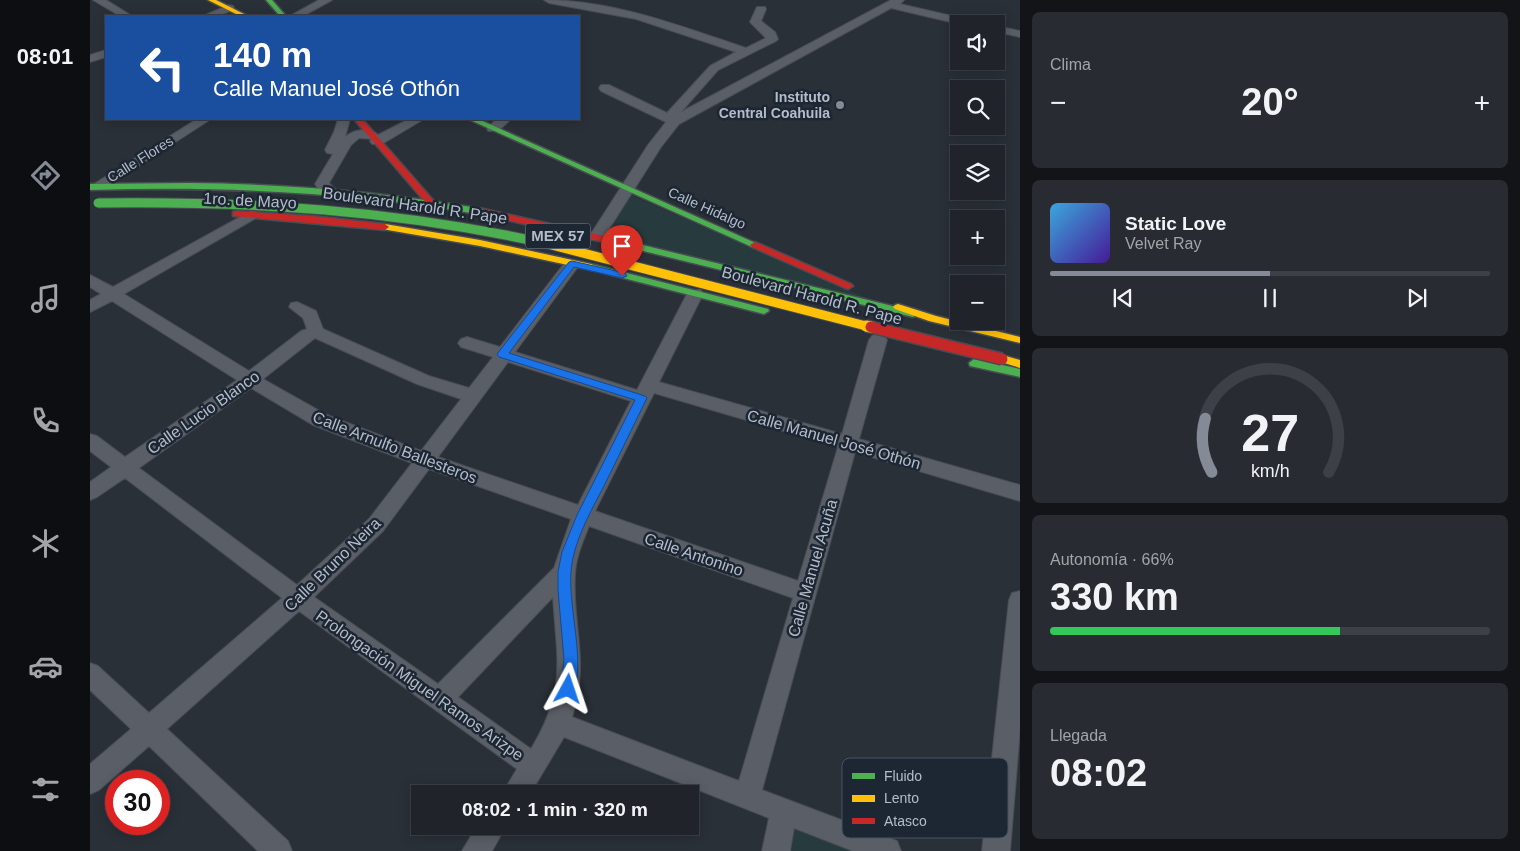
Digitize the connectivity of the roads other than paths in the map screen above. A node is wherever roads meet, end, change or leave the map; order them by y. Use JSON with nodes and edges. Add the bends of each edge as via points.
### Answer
{"nodes":[{"id":1,"x":211,"y":0,"type":"edge"},
{"id":2,"x":268,"y":0,"type":"edge"},
{"id":3,"x":326,"y":0,"type":"edge"},
{"id":4,"x":556,"y":3,"type":"edge"},
{"id":5,"x":895,"y":3,"type":"edge"},
{"id":6,"x":98,"y":5,"type":"edge"},
{"id":7,"x":229,"y":8,"type":"junction"},
{"id":8,"x":761,"y":9,"type":"dead end"},
{"id":9,"x":125,"y":15,"type":"edge"},
{"id":10,"x":211,"y":15,"type":"edge"},
{"id":11,"x":243,"y":15,"type":"edge"},
{"id":12,"x":267,"y":15,"type":"edge"},
{"id":13,"x":282,"y":15,"type":"edge"},
{"id":14,"x":297,"y":15,"type":"edge"},
{"id":15,"x":950,"y":18,"type":"edge"},
{"id":16,"x":1005,"y":31,"type":"edge"},
{"id":17,"x":1020,"y":34,"type":"edge"},
{"id":18,"x":747,"y":52,"type":"junction"},
{"id":19,"x":105,"y":53,"type":"edge"},
{"id":20,"x":90,"y":59,"type":"edge"},
{"id":21,"x":605,"y":88,"type":"dead end"},
{"id":22,"x":202,"y":120,"type":"edge"},
{"id":23,"x":359,"y":120,"type":"edge"},
{"id":24,"x":416,"y":120,"type":"edge"},
{"id":25,"x":474,"y":120,"type":"edge"},
{"id":26,"x":504,"y":120,"type":"edge"},
{"id":27,"x":671,"y":120,"type":"junction"},
{"id":28,"x":344,"y":122,"type":"edge"},
{"id":29,"x":493,"y":128,"type":"junction"},
{"id":30,"x":374,"y":138,"type":"junction"},
{"id":31,"x":627,"y":188,"type":"junction"},
{"id":32,"x":298,"y":190,"type":"junction"},
{"id":33,"x":96,"y":191,"type":"edge"},
{"id":34,"x":330,"y":192,"type":"junction"},
{"id":35,"x":392,"y":199,"type":"junction"},
{"id":36,"x":431,"y":203,"type":"junction"},
{"id":37,"x":90,"y":213,"type":"edge"},
{"id":38,"x":251,"y":215,"type":"junction"},
{"id":39,"x":374,"y":227,"type":"junction"},
{"id":40,"x":440,"y":236,"type":"junction"},
{"id":41,"x":597,"y":237,"type":"junction"},
{"id":42,"x":572,"y":264,"type":"junction"},
{"id":43,"x":90,"y":280,"type":"edge"},
{"id":44,"x":695,"y":294,"type":"junction"},
{"id":45,"x":113,"y":295,"type":"junction"},
{"id":46,"x":297,"y":307,"type":"dead end"},
{"id":47,"x":90,"y":308,"type":"edge"},
{"id":48,"x":913,"y":314,"type":"junction"},
{"id":49,"x":316,"y":332,"type":"junction"},
{"id":50,"x":878,"y":340,"type":"junction"},
{"id":51,"x":1020,"y":340,"type":"edge"},
{"id":52,"x":466,"y":343,"type":"dead end"},
{"id":53,"x":1020,"y":351,"type":"edge"},
{"id":54,"x":502,"y":354,"type":"junction"},
{"id":55,"x":1020,"y":364,"type":"edge"},
{"id":56,"x":1020,"y":373,"type":"edge"},
{"id":57,"x":250,"y":380,"type":"junction"},
{"id":58,"x":645,"y":392,"type":"junction"},
{"id":59,"x":472,"y":396,"type":"junction"},
{"id":60,"x":90,"y":442,"type":"edge"},
{"id":61,"x":848,"y":444,"type":"junction"},
{"id":62,"x":425,"y":460,"type":"junction"},
{"id":63,"x":125,"y":468,"type":"junction"},
{"id":64,"x":90,"y":492,"type":"edge"},
{"id":65,"x":1020,"y":493,"type":"edge"},
{"id":66,"x":583,"y":515,"type":"junction"},
{"id":67,"x":564,"y":572,"type":"junction"},
{"id":68,"x":805,"y":593,"type":"junction"},
{"id":69,"x":298,"y":598,"type":"junction"},
{"id":70,"x":1020,"y":600,"type":"edge"},
{"id":71,"x":1017,"y":660,"type":"edge"},
{"id":72,"x":90,"y":674,"type":"edge"},
{"id":73,"x":440,"y":699,"type":"junction"},
{"id":74,"x":558,"y":723,"type":"junction"},
{"id":75,"x":149,"y":729,"type":"junction"},
{"id":76,"x":1006,"y":758,"type":"edge"},
{"id":77,"x":534,"y":766,"type":"junction"},
{"id":78,"x":90,"y":781,"type":"edge"},
{"id":79,"x":521,"y":785,"type":"edge"},
{"id":80,"x":747,"y":796,"type":"junction"},
{"id":81,"x":784,"y":811,"type":"junction"},
{"id":82,"x":842,"y":834,"type":"edge"},
{"id":83,"x":487,"y":835,"type":"edge"},
{"id":84,"x":854,"y":838,"type":"edge"},
{"id":85,"x":997,"y":838,"type":"edge"},
{"id":86,"x":278,"y":851,"type":"edge"},
{"id":87,"x":476,"y":851,"type":"edge"},
{"id":88,"x":776,"y":851,"type":"edge"},
{"id":89,"x":887,"y":851,"type":"edge"},
{"id":90,"x":996,"y":851,"type":"edge"}],
"edges":[{"from":1,"to":7,"type":"main road"},
{"from":2,"to":13,"type":"main road"},
{"from":3,"to":14,"type":"street"},
{"from":4,"to":18,"type":"street","via":[[638,16]]},
{"from":5,"to":15,"type":"street"},
{"from":5,"to":27,"type":"street"},
{"from":6,"to":9,"type":"street","via":[[111,6]]},
{"from":7,"to":10,"type":"street"},
{"from":7,"to":11,"type":"main road"},
{"from":8,"to":18,"type":"street","via":[[755,22],[771,34],[772,39]]},
{"from":12,"to":13,"type":"main road"},
{"from":16,"to":17,"type":"street"},
{"from":18,"to":27,"type":"street","via":[[714,68]]},
{"from":19,"to":20,"type":"street"},
{"from":21,"to":27,"type":"street"},
{"from":22,"to":33,"type":"street","name":"Calle Flores"},
{"from":23,"to":30,"type":"main road"},
{"from":24,"to":30,"type":"street"},
{"from":25,"to":29,"type":"main road","name":"Calle Hidalgo"},
{"from":26,"to":29,"type":"street"},
{"from":27,"to":31,"type":"street"},
{"from":28,"to":32,"type":"street","via":[[328,157],[310,184]]},
{"from":29,"to":31,"type":"main road","name":"Calle Hidalgo"},
{"from":30,"to":34,"type":"street","via":[[356,134],[346,143],[322,184]]},
{"from":30,"to":36,"type":"main road"},
{"from":31,"to":41,"type":"street"},
{"from":31,"to":48,"type":"main road","name":"Calle Hidalgo"},
{"from":32,"to":33,"type":"main road","via":[[216,185]]},
{"from":32,"to":34,"type":"main road"},
{"from":33,"to":53,"type":"main road","name":"Boulevard Harold R. Pape","number":"MEX 57","via":[[307,196],[472,217],[598,245]]},
{"from":33,"to":55,"type":"main road","name":"Boulevard Harold R. Pape","number":"MEX 57","bridge":true,"via":[[368,212],[472,228],[572,250]]},
{"from":34,"to":35,"type":"main road"},
{"from":35,"to":36,"type":"main road"},
{"from":35,"to":39,"type":"main road","via":[[397,202],[398,212],[386,223]]},
{"from":36,"to":40,"type":"main road","via":[[438,214]]},
{"from":36,"to":41,"type":"main road"},
{"from":37,"to":38,"type":"main road","name":"1ro. de Mayo"},
{"from":38,"to":39,"type":"main road","name":"1ro. de Mayo"},
{"from":38,"to":45,"type":"street"},
{"from":39,"to":40,"type":"main road","name":"1ro. de Mayo"},
{"from":40,"to":42,"type":"main road","name":"1ro. de Mayo"},
{"from":41,"to":48,"type":"main road"},
{"from":42,"to":44,"type":"main road","name":"1ro. de Mayo"},
{"from":42,"to":54,"type":"street","name":"Calle Bruno Neira"},
{"from":43,"to":45,"type":"street","name":"Calle Arnulfo Ballesteros"},
{"from":44,"to":50,"type":"main road","name":"1ro. de Mayo"},
{"from":44,"to":58,"type":"street"},
{"from":45,"to":47,"type":"street"},
{"from":45,"to":57,"type":"street","name":"Calle Arnulfo Ballesteros"},
{"from":46,"to":49,"type":"street","via":[[310,315]]},
{"from":48,"to":51,"type":"main road","name":"Calle Hidalgo"},
{"from":49,"to":57,"type":"street","name":"Calle Lucio Blanco","via":[[308,334]]},
{"from":49,"to":59,"type":"street","via":[[423,380]]},
{"from":50,"to":56,"type":"main road","name":"1ro. de Mayo"},
{"from":50,"to":61,"type":"street","name":"Calle Manuel Acuña"},
{"from":52,"to":54,"type":"street","name":"Calle Manuel José Othón"},
{"from":54,"to":58,"type":"street","name":"Calle Manuel José Othón"},
{"from":54,"to":59,"type":"street","name":"Calle Bruno Neira"},
{"from":57,"to":62,"type":"street","name":"Calle Arnulfo Ballesteros","via":[[320,420]]},
{"from":57,"to":63,"type":"street","name":"Calle Lucio Blanco"},
{"from":58,"to":61,"type":"street","name":"Calle Manuel José Othón"},
{"from":58,"to":66,"type":"street"},
{"from":59,"to":62,"type":"street","name":"Calle Bruno Neira"},
{"from":60,"to":63,"type":"street","name":"Prolongación Miguel Ramos Arizpe"},
{"from":61,"to":65,"type":"street","name":"Calle Manuel José Othón"},
{"from":61,"to":68,"type":"street","name":"Calle Manuel Acuña"},
{"from":62,"to":66,"type":"street","name":"Calle Arnulfo Ballesteros"},
{"from":62,"to":69,"type":"street","name":"Calle Bruno Neira","via":[[376,525]]},
{"from":63,"to":64,"type":"street","name":"Calle Lucio Blanco"},
{"from":63,"to":69,"type":"street","name":"Prolongación Miguel Ramos Arizpe"},
{"from":66,"to":67,"type":"street","via":[[568,552]]},
{"from":66,"to":68,"type":"street","name":"Calle Antonino"},
{"from":67,"to":73,"type":"street"},
{"from":67,"to":74,"type":"street","via":[[571,659],[568,689]]},
{"from":68,"to":80,"type":"street","name":"Calle Manuel Acuña"},
{"from":69,"to":73,"type":"street","name":"Prolongación Miguel Ramos Arizpe"},
{"from":69,"to":75,"type":"street","name":"Calle Bruno Neira"},
{"from":70,"to":71,"type":"street"},
{"from":71,"to":76,"type":"street"},
{"from":72,"to":75,"type":"street"},
{"from":73,"to":77,"type":"street","name":"Prolongación Miguel Ramos Arizpe"},
{"from":74,"to":77,"type":"street"},
{"from":74,"to":80,"type":"street"},
{"from":75,"to":78,"type":"street","name":"Calle Bruno Neira"},
{"from":75,"to":86,"type":"street"},
{"from":77,"to":79,"type":"street"},
{"from":80,"to":81,"type":"street"},
{"from":81,"to":82,"type":"street"},
{"from":81,"to":88,"type":"street"},
{"from":83,"to":87,"type":"street"},
{"from":84,"to":89,"type":"street"},
{"from":85,"to":90,"type":"street"}]}
